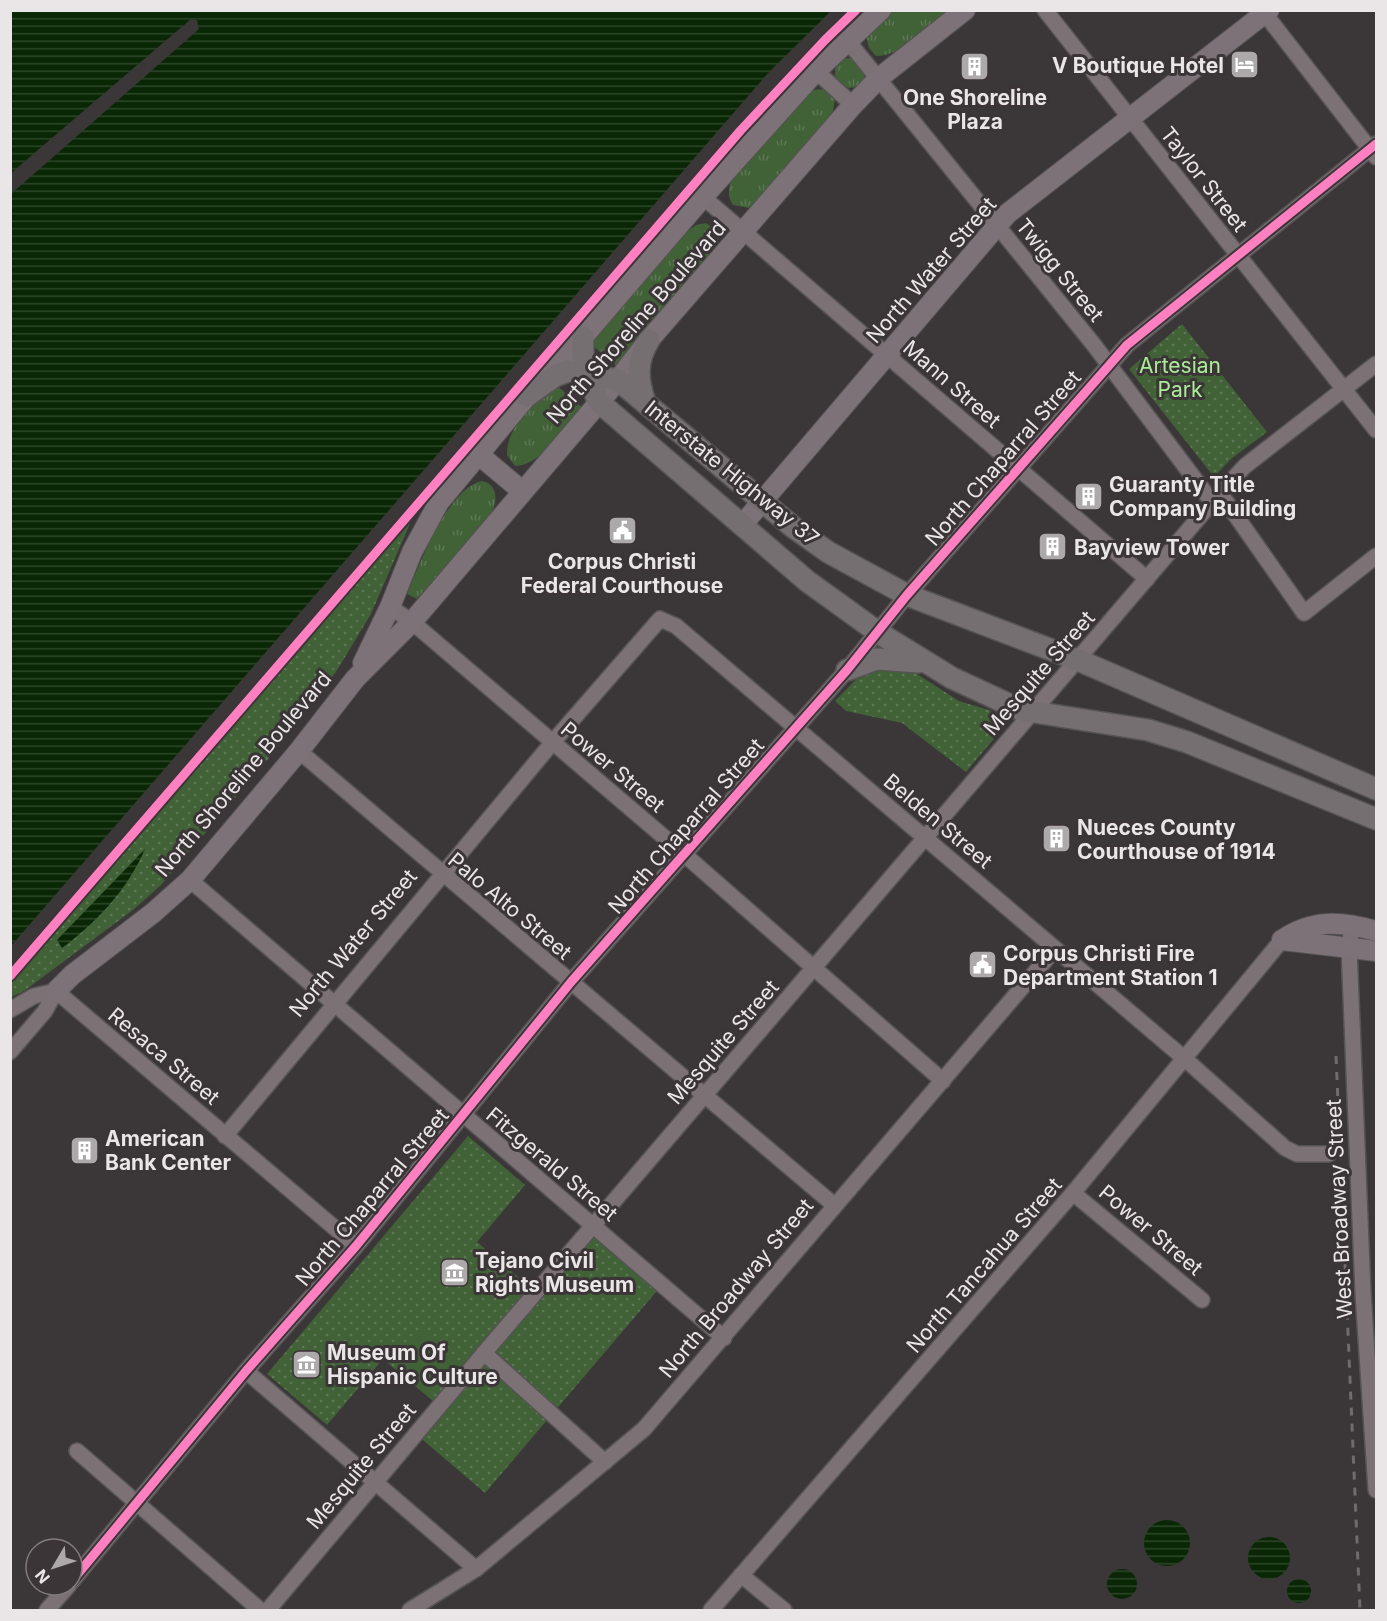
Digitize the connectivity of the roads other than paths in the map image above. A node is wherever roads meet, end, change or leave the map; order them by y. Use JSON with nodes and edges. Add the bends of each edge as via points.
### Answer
{"nodes":[{"id":1,"x":881,"y":10,"type":"edge"},
{"id":2,"x":965,"y":10,"type":"edge"},
{"id":3,"x":1045,"y":10,"type":"edge"},
{"id":4,"x":1265,"y":12,"type":"edge"},
{"id":5,"x":847,"y":40,"type":"junction"},
{"id":6,"x":816,"y":71,"type":"junction"},
{"id":7,"x":879,"y":78,"type":"junction"},
{"id":8,"x":853,"y":105,"type":"junction"},
{"id":9,"x":1129,"y":118,"type":"junction"},
{"id":10,"x":1374,"y":150,"type":"edge"},
{"id":11,"x":703,"y":197,"type":"junction"},
{"id":12,"x":997,"y":226,"type":"junction"},
{"id":13,"x":744,"y":233,"type":"junction"},
{"id":14,"x":1238,"y":256,"type":"junction"},
{"id":15,"x":583,"y":338,"type":"junction"},
{"id":16,"x":649,"y":340,"type":"junction"},
{"id":17,"x":888,"y":357,"type":"junction"},
{"id":18,"x":1377,"y":364,"type":"edge"},
{"id":19,"x":1109,"y":365,"type":"junction"},
{"id":20,"x":584,"y":372,"type":"junction"},
{"id":21,"x":619,"y":379,"type":"junction"},
{"id":22,"x":1344,"y":388,"type":"junction"},
{"id":23,"x":527,"y":396,"type":"junction"},
{"id":24,"x":599,"y":402,"type":"junction"},
{"id":25,"x":645,"y":402,"type":"junction"},
{"id":26,"x":1377,"y":430,"type":"edge"},
{"id":27,"x":478,"y":454,"type":"junction"},
{"id":28,"x":1018,"y":470,"type":"junction"},
{"id":29,"x":522,"y":491,"type":"junction"},
{"id":30,"x":1216,"y":498,"type":"junction"},
{"id":31,"x":763,"y":500,"type":"junction"},
{"id":32,"x":743,"y":524,"type":"junction"},
{"id":33,"x":1377,"y":556,"type":"edge"},
{"id":34,"x":1147,"y":579,"type":"junction"},
{"id":35,"x":907,"y":595,"type":"junction"},
{"id":36,"x":390,"y":607,"type":"junction"},
{"id":37,"x":660,"y":619,"type":"joint"},
{"id":38,"x":412,"y":621,"type":"junction"},
{"id":39,"x":879,"y":633,"type":"junction"},
{"id":40,"x":1078,"y":660,"type":"junction"},
{"id":41,"x":926,"y":662,"type":"junction"},
{"id":42,"x":847,"y":670,"type":"junction"},
{"id":43,"x":355,"y":679,"type":"junction"},
{"id":44,"x":1030,"y":710,"type":"junction"},
{"id":45,"x":796,"y":729,"type":"junction"},
{"id":46,"x":552,"y":743,"type":"junction"},
{"id":47,"x":299,"y":752,"type":"junction"},
{"id":48,"x":1377,"y":789,"type":"edge"},
{"id":49,"x":1377,"y":819,"type":"edge"},
{"id":50,"x":926,"y":837,"type":"junction"},
{"id":51,"x":685,"y":855,"type":"junction"},
{"id":52,"x":444,"y":873,"type":"junction"},
{"id":53,"x":190,"y":880,"type":"junction"},
{"id":54,"x":1352,"y":926,"type":"junction"},
{"id":55,"x":1377,"y":931,"type":"edge"},
{"id":56,"x":1282,"y":940,"type":"junction"},
{"id":57,"x":1349,"y":948,"type":"junction"},
{"id":58,"x":1055,"y":950,"type":"junction"},
{"id":59,"x":1377,"y":951,"type":"edge"},
{"id":60,"x":814,"y":969,"type":"junction"},
{"id":61,"x":571,"y":982,"type":"junction"},
{"id":62,"x":56,"y":991,"type":"junction"},
{"id":63,"x":333,"y":1004,"type":"junction"},
{"id":64,"x":10,"y":1010,"type":"edge"},
{"id":65,"x":10,"y":1052,"type":"edge"},
{"id":66,"x":1185,"y":1059,"type":"junction"},
{"id":67,"x":943,"y":1082,"type":"junction"},
{"id":68,"x":703,"y":1096,"type":"junction"},
{"id":69,"x":464,"y":1116,"type":"junction"},
{"id":70,"x":225,"y":1136,"type":"junction"},
{"id":71,"x":1329,"y":1154,"type":"dead end"},
{"id":72,"x":1073,"y":1193,"type":"junction"},
{"id":73,"x":834,"y":1205,"type":"junction"},
{"id":74,"x":593,"y":1227,"type":"junction"},
{"id":75,"x":356,"y":1246,"type":"junction"},
{"id":76,"x":1370,"y":1293,"type":"edge"},
{"id":77,"x":1202,"y":1300,"type":"dead end"},
{"id":78,"x":724,"y":1338,"type":"junction"},
{"id":79,"x":484,"y":1353,"type":"junction"},
{"id":80,"x":246,"y":1371,"type":"junction"},
{"id":81,"x":77,"y":1451,"type":"dead end"},
{"id":82,"x":605,"y":1462,"type":"junction"},
{"id":83,"x":375,"y":1482,"type":"junction"},
{"id":84,"x":1377,"y":1490,"type":"edge"},
{"id":85,"x":136,"y":1505,"type":"junction"},
{"id":86,"x":84,"y":1567,"type":"edge"},
{"id":87,"x":476,"y":1569,"type":"junction"},
{"id":88,"x":741,"y":1575,"type":"junction"},
{"id":89,"x":59,"y":1597,"type":"edge"},
{"id":90,"x":47,"y":1611,"type":"edge"},
{"id":91,"x":260,"y":1611,"type":"edge"},
{"id":92,"x":268,"y":1611,"type":"edge"},
{"id":93,"x":410,"y":1611,"type":"edge"},
{"id":94,"x":711,"y":1611,"type":"edge"},
{"id":95,"x":784,"y":1611,"type":"edge"}],
"edges":[{"from":1,"to":5,"type":"main road","name":"North Shoreline Boulevard"},
{"from":2,"to":7,"type":"main road","name":"North Shoreline Boulevard"},
{"from":3,"to":9,"type":"street","name":"Taylor Street"},
{"from":4,"to":9,"type":"main road","name":"North Water Street"},
{"from":4,"to":10,"type":"street"},
{"from":5,"to":6,"type":"main road","name":"North Shoreline Boulevard"},
{"from":5,"to":7,"type":"street","name":"Twigg Street"},
{"from":6,"to":8,"type":"street"},
{"from":6,"to":11,"type":"main road","name":"North Shoreline Boulevard"},
{"from":7,"to":8,"type":"main road","name":"North Shoreline Boulevard"},
{"from":7,"to":12,"type":"street","name":"Twigg Street"},
{"from":8,"to":13,"type":"main road","name":"North Shoreline Boulevard"},
{"from":9,"to":12,"type":"main road","name":"North Water Street"},
{"from":9,"to":14,"type":"street","name":"Taylor Street"},
{"from":10,"to":14,"type":"street","name":"North Chaparral Street"},
{"from":11,"to":13,"type":"street","name":"Mann Street"},
{"from":11,"to":15,"type":"main road","name":"North Shoreline Boulevard"},
{"from":12,"to":17,"type":"main road","name":"North Water Street"},
{"from":12,"to":19,"type":"street","name":"Twigg Street"},
{"from":13,"to":16,"type":"main road","name":"North Shoreline Boulevard"},
{"from":13,"to":17,"type":"street","name":"Mann Street"},
{"from":14,"to":19,"type":"street","name":"North Chaparral Street","via":[[1127,345]]},
{"from":14,"to":22,"type":"street","name":"Taylor Street"},
{"from":15,"to":20,"type":"highway","name":"Interstate Highway 37"},
{"from":15,"to":23,"type":"main road","name":"North Shoreline Boulevard"},
{"from":16,"to":21,"type":"main road","name":"North Shoreline Boulevard"},
{"from":16,"to":25,"type":"highway","via":[[638,367]]},
{"from":17,"to":28,"type":"street","name":"Mann Street"},
{"from":17,"to":31,"type":"main road","name":"North Water Street"},
{"from":18,"to":22,"type":"street","name":"Mesquite Street"},
{"from":19,"to":28,"type":"street","name":"North Chaparral Street"},
{"from":19,"to":30,"type":"street","name":"Twigg Street"},
{"from":20,"to":21,"type":"highway","name":"Interstate Highway 37"},
{"from":20,"to":23,"type":"highway","name":"Interstate Highway 37","via":[[568,371],[555,376]]},
{"from":20,"to":24,"type":"highway","name":"Interstate Highway 37"},
{"from":21,"to":24,"type":"main road","name":"North Shoreline Boulevard"},
{"from":21,"to":25,"type":"highway","name":"Interstate Highway 37"},
{"from":22,"to":26,"type":"street","name":"Taylor Street"},
{"from":22,"to":30,"type":"street","name":"Mesquite Street","via":[[1245,466]]},
{"from":23,"to":27,"type":"main road","name":"North Shoreline Boulevard"},
{"from":24,"to":29,"type":"main road","name":"North Shoreline Boulevard"},
{"from":24,"to":32,"type":"highway","name":"Interstate Highway 37"},
{"from":25,"to":31,"type":"highway","name":"Interstate Highway 37"},
{"from":27,"to":29,"type":"main road"},
{"from":27,"to":36,"type":"main road","name":"North Shoreline Boulevard","via":[[439,502],[412,552]]},
{"from":28,"to":34,"type":"street","name":"Mann Street"},
{"from":28,"to":35,"type":"street","name":"North Chaparral Street"},
{"from":29,"to":38,"type":"main road","name":"North Shoreline Boulevard"},
{"from":30,"to":33,"type":"street","name":"Twigg Street","via":[[1304,613]]},
{"from":30,"to":34,"type":"street","name":"Mesquite Street"},
{"from":31,"to":32,"type":"main road","name":"North Water Street"},
{"from":31,"to":35,"type":"highway","name":"Interstate Highway 37","via":[[828,552]]},
{"from":32,"to":39,"type":"highway","name":"Interstate Highway 37","via":[[807,581]]},
{"from":34,"to":40,"type":"street","name":"Mesquite Street"},
{"from":35,"to":39,"type":"street","name":"North Chaparral Street"},
{"from":35,"to":40,"type":"highway","name":"Interstate Highway 37"},
{"from":36,"to":38,"type":"street","name":"Power Street"},
{"from":36,"to":43,"type":"main road","name":"North Shoreline Boulevard"},
{"from":37,"to":45,"type":"street","name":"Belden Street","via":[[676,626]]},
{"from":37,"to":46,"type":"street","name":"North Water Street"},
{"from":38,"to":43,"type":"main road","name":"North Shoreline Boulevard"},
{"from":38,"to":46,"type":"street","name":"Power Street"},
{"from":39,"to":41,"type":"highway","name":"Interstate Highway 37"},
{"from":39,"to":42,"type":"street","name":"North Chaparral Street"},
{"from":40,"to":44,"type":"street","name":"Mesquite Street"},
{"from":40,"to":48,"type":"highway","name":"Interstate Highway 37"},
{"from":41,"to":42,"type":"highway","via":[[877,659]]},
{"from":41,"to":44,"type":"highway","name":"Interstate Highway 37","via":[[952,678]]},
{"from":42,"to":45,"type":"street","name":"North Chaparral Street"},
{"from":43,"to":47,"type":"main road","name":"North Shoreline Boulevard"},
{"from":44,"to":49,"type":"highway","name":"Interstate Highway 37","via":[[1148,730],[1188,742]]},
{"from":44,"to":50,"type":"street","name":"Mesquite Street"},
{"from":45,"to":50,"type":"street","name":"Belden Street"},
{"from":45,"to":51,"type":"street","name":"North Chaparral Street"},
{"from":46,"to":51,"type":"street","name":"Power Street"},
{"from":46,"to":52,"type":"street","name":"North Water Street"},
{"from":47,"to":52,"type":"street","name":"Palo Alto Street"},
{"from":47,"to":53,"type":"main road","name":"North Shoreline Boulevard"},
{"from":50,"to":58,"type":"street","name":"Belden Street"},
{"from":50,"to":60,"type":"street","name":"Mesquite Street"},
{"from":51,"to":60,"type":"street","name":"Power Street"},
{"from":51,"to":61,"type":"street","name":"North Chaparral Street"},
{"from":52,"to":61,"type":"street","name":"Palo Alto Street"},
{"from":52,"to":63,"type":"street","name":"North Water Street"},
{"from":53,"to":62,"type":"main road","name":"North Shoreline Boulevard"},
{"from":53,"to":63,"type":"street","name":"Fitzgerald Street"},
{"from":54,"to":55,"type":"main road"},
{"from":54,"to":56,"type":"main road","via":[[1314,924]]},
{"from":54,"to":57,"type":"street","name":"West Broadway Street"},
{"from":56,"to":57,"type":"main road"},
{"from":56,"to":66,"type":"street","name":"North Tancahua Street"},
{"from":57,"to":59,"type":"main road"},
{"from":57,"to":76,"type":"street","name":"West Broadway Street"},
{"from":58,"to":66,"type":"street","name":"Belden Street"},
{"from":58,"to":67,"type":"street","name":"North Broadway Street"},
{"from":60,"to":67,"type":"street","name":"Power Street"},
{"from":60,"to":68,"type":"street","name":"Mesquite Street"},
{"from":61,"to":68,"type":"street","name":"Palo Alto Street"},
{"from":61,"to":69,"type":"street","name":"North Chaparral Street"},
{"from":62,"to":64,"type":"street","name":"North Shoreline Boulevard","via":[[33,996]]},
{"from":62,"to":65,"type":"street","name":"North Shoreline Boulevard","via":[[45,1011]]},
{"from":62,"to":70,"type":"street","name":"Resaca Street"},
{"from":63,"to":69,"type":"street","name":"Fitzgerald Street"},
{"from":63,"to":70,"type":"street","name":"North Water Street"},
{"from":66,"to":71,"type":"street","name":"Belden Street","via":[[1285,1148],[1297,1154]]},
{"from":66,"to":72,"type":"street","name":"North Tancahua Street"},
{"from":67,"to":73,"type":"street","name":"North Broadway Street"},
{"from":68,"to":73,"type":"street","name":"Palo Alto Street"},
{"from":68,"to":74,"type":"street","name":"Mesquite Street"},
{"from":69,"to":74,"type":"street","name":"Fitzgerald Street"},
{"from":69,"to":75,"type":"street","name":"North Chaparral Street"},
{"from":70,"to":75,"type":"street","name":"Resaca Street"},
{"from":72,"to":77,"type":"street","name":"Power Street"},
{"from":72,"to":88,"type":"street","name":"North Tancahua Street"},
{"from":73,"to":78,"type":"street","name":"North Broadway Street"},
{"from":74,"to":78,"type":"street","name":"Fitzgerald Street"},
{"from":74,"to":79,"type":"street","name":"Mesquite Street"},
{"from":75,"to":80,"type":"street","name":"North Chaparral Street"},
{"from":76,"to":84,"type":"street","name":"West Broadway Street"},
{"from":78,"to":82,"type":"street","name":"North Broadway Street","via":[[644,1428]]},
{"from":79,"to":82,"type":"street"},
{"from":79,"to":83,"type":"street","name":"Mesquite Street"},
{"from":80,"to":83,"type":"street"},
{"from":80,"to":85,"type":"street","name":"North Chaparral Street"},
{"from":81,"to":85,"type":"street"},
{"from":82,"to":87,"type":"street","name":"North Broadway Street"},
{"from":83,"to":87,"type":"street"},
{"from":83,"to":92,"type":"street","name":"Mesquite Street"},
{"from":85,"to":86,"type":"street","name":"North Chaparral Street"},
{"from":85,"to":91,"type":"street"},
{"from":87,"to":93,"type":"street","name":"North Broadway Street"},
{"from":88,"to":94,"type":"street","name":"North Tancahua Street"},
{"from":88,"to":95,"type":"street"},
{"from":89,"to":90,"type":"street"}]}
